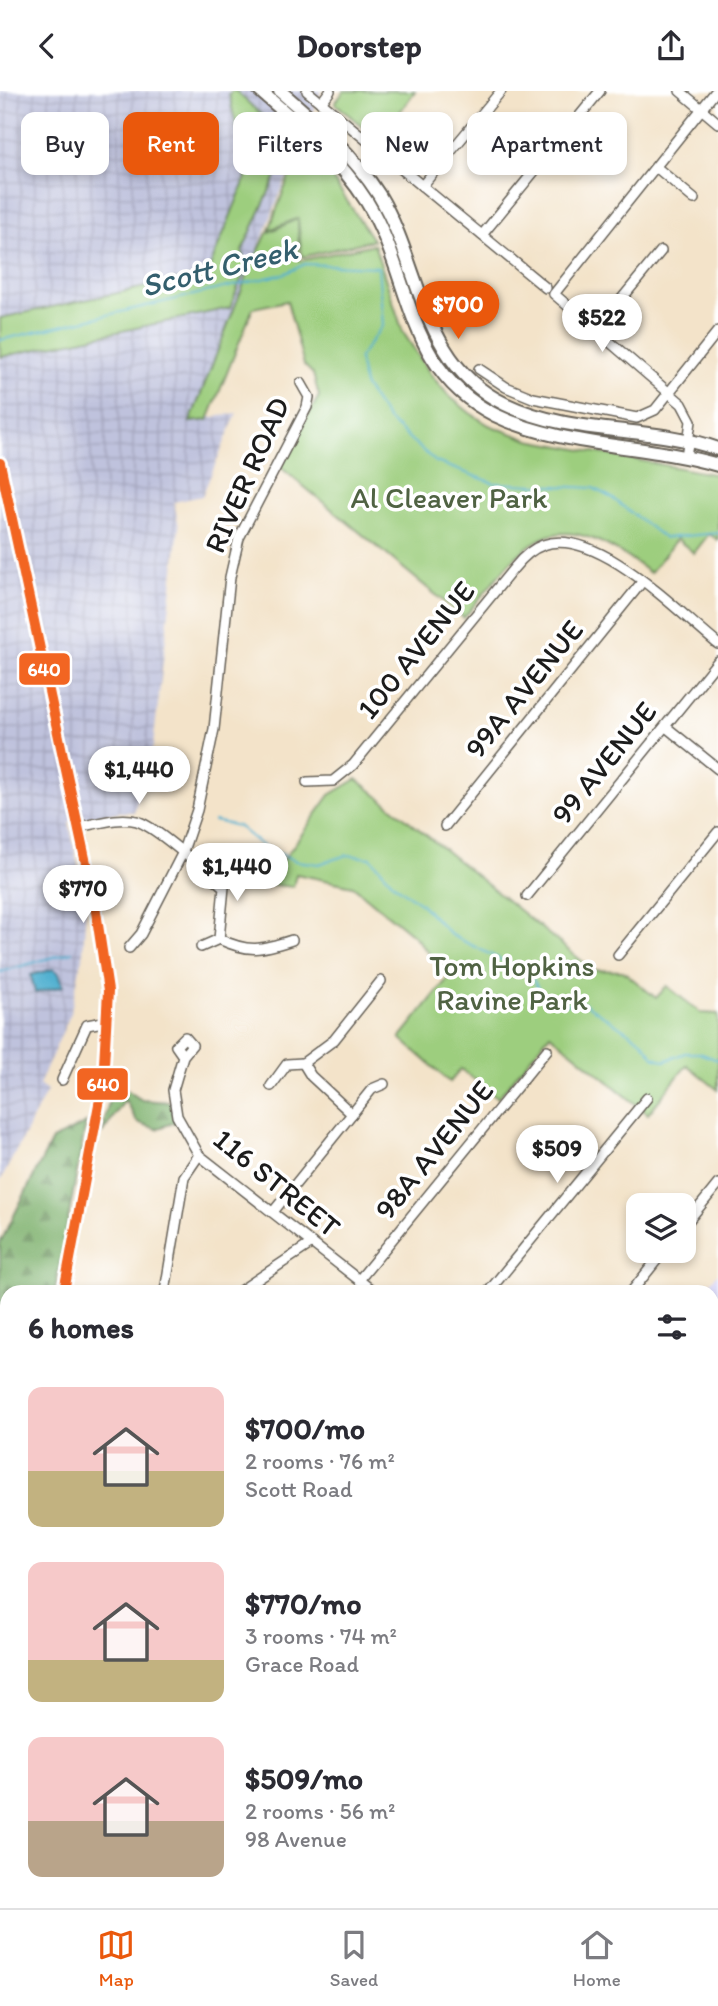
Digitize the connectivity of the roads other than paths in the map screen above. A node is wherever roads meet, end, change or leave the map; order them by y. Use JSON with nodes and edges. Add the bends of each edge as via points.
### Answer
{"nodes":[{"id":1,"x":260,"y":91,"type":"edge"},
{"id":2,"x":280,"y":91,"type":"edge"},
{"id":3,"x":307,"y":91,"type":"edge"},
{"id":4,"x":330,"y":91,"type":"edge"},
{"id":5,"x":500,"y":91,"type":"edge"},
{"id":6,"x":600,"y":91,"type":"edge"},
{"id":7,"x":680,"y":91,"type":"edge"},
{"id":8,"x":716,"y":91,"type":"edge"},
{"id":9,"x":321,"y":103,"type":"junction"},
{"id":10,"x":702,"y":109,"type":"junction"},
{"id":11,"x":718,"y":123,"type":"edge"},
{"id":12,"x":656,"y":167,"type":"junction"},
{"id":13,"x":422,"y":186,"type":"junction"},
{"id":14,"x":694,"y":199,"type":"dead end"},
{"id":15,"x":482,"y":235,"type":"junction"},
{"id":16,"x":661,"y":251,"type":"dead end"},
{"id":17,"x":550,"y":291,"type":"junction"},
{"id":18,"x":596,"y":330,"type":"junction"},
{"id":19,"x":718,"y":331,"type":"edge"},
{"id":20,"x":479,"y":369,"type":"dead end"},
{"id":21,"x":301,"y":383,"type":"dead end"},
{"id":22,"x":669,"y":393,"type":"junction"},
{"id":23,"x":689,"y":441,"type":"junction"},
{"id":24,"x":718,"y":449,"type":"edge"},
{"id":25,"x":686,"y":457,"type":"junction"},
{"id":26,"x":0,"y":463,"type":"edge"},
{"id":27,"x":718,"y":465,"type":"edge"},
{"id":28,"x":642,"y":582,"type":"junction"},
{"id":29,"x":718,"y":644,"type":"edge"},
{"id":30,"x":718,"y":661,"type":"edge"},
{"id":31,"x":666,"y":727,"type":"junction"},
{"id":32,"x":718,"y":769,"type":"edge"},
{"id":33,"x":307,"y":782,"type":"dead end"},
{"id":34,"x":445,"y":826,"type":"dead end"},
{"id":35,"x":78,"y":827,"type":"junction"},
{"id":36,"x":718,"y":832,"type":"edge"},
{"id":37,"x":182,"y":854,"type":"junction"},
{"id":38,"x":527,"y":896,"type":"dead end"},
{"id":39,"x":219,"y":939,"type":"junction"},
{"id":40,"x":292,"y":940,"type":"dead end"},
{"id":41,"x":201,"y":947,"type":"dead end"},
{"id":42,"x":130,"y":948,"type":"dead end"},
{"id":43,"x":618,"y":955,"type":"dead end"},
{"id":44,"x":382,"y":981,"type":"dead end"},
{"id":45,"x":108,"y":1021,"type":"junction"},
{"id":46,"x":547,"y":1050,"type":"dead end"},
{"id":47,"x":183,"y":1056,"type":"dead end"},
{"id":48,"x":303,"y":1063,"type":"junction"},
{"id":49,"x":62,"y":1080,"type":"dead end"},
{"id":50,"x":384,"y":1084,"type":"dead end"},
{"id":51,"x":271,"y":1086,"type":"dead end"},
{"id":52,"x":647,"y":1098,"type":"dead end"},
{"id":53,"x":352,"y":1114,"type":"junction"},
{"id":54,"x":198,"y":1155,"type":"junction"},
{"id":55,"x":718,"y":1184,"type":"edge"},
{"id":56,"x":696,"y":1211,"type":"edge"},
{"id":57,"x":273,"y":1212,"type":"junction"},
{"id":58,"x":312,"y":1243,"type":"junction"},
{"id":59,"x":654,"y":1263,"type":"edge"},
{"id":60,"x":359,"y":1280,"type":"junction"},
{"id":61,"x":65,"y":1285,"type":"edge"},
{"id":62,"x":167,"y":1285,"type":"edge"},
{"id":63,"x":249,"y":1285,"type":"edge"},
{"id":64,"x":365,"y":1285,"type":"edge"},
{"id":65,"x":494,"y":1285,"type":"edge"},
{"id":66,"x":637,"y":1285,"type":"edge"}],
"edges":[{"from":1,"to":25,"type":"main road","via":[[318,143],[366,201],[384,236],[420,337],[441,371],[466,395],[484,409],[527,428]]},
{"from":2,"to":23,"type":"main road","via":[[324,129],[378,194],[397,230],[436,337],[469,379],[504,404],[540,417]]},
{"from":3,"to":9,"type":"street"},
{"from":4,"to":9,"type":"street"},
{"from":5,"to":13,"type":"street"},
{"from":6,"to":15,"type":"street"},
{"from":7,"to":10,"type":"street"},
{"from":8,"to":10,"type":"street"},
{"from":9,"to":13,"type":"street"},
{"from":10,"to":11,"type":"street"},
{"from":10,"to":12,"type":"street"},
{"from":12,"to":14,"type":"street"},
{"from":12,"to":17,"type":"street"},
{"from":13,"to":15,"type":"street"},
{"from":15,"to":17,"type":"street"},
{"from":16,"to":18,"type":"street"},
{"from":17,"to":18,"type":"street"},
{"from":18,"to":22,"type":"street"},
{"from":19,"to":22,"type":"street"},
{"from":20,"to":22,"type":"street","via":[[526,396],[631,418],[649,414]]},
{"from":21,"to":37,"type":"street","name":"RIVER ROAD","via":[[309,397],[307,407],[253,506],[232,562],[214,729],[197,810]]},
{"from":22,"to":23,"type":"street","via":[[690,415]]},
{"from":23,"to":24,"type":"main road"},
{"from":23,"to":25,"type":"street"},
{"from":25,"to":27,"type":"main road"},
{"from":26,"to":35,"type":"street"},
{"from":28,"to":29,"type":"street"},
{"from":28,"to":33,"type":"street","name":"100 AVENUE","via":[[606,556],[561,543],[541,546],[521,560],[347,772],[330,782]]},
{"from":28,"to":34,"type":"street","name":"99A AVENUE"},
{"from":30,"to":31,"type":"street","name":"99 AVENUE"},
{"from":31,"to":32,"type":"street"},
{"from":31,"to":38,"type":"street","name":"99 AVENUE"},
{"from":35,"to":37,"type":"street","via":[[117,819],[136,821]]},
{"from":35,"to":45,"type":"street","via":[[108,991]]},
{"from":36,"to":43,"type":"street"},
{"from":37,"to":39,"type":"street","via":[[224,887]]},
{"from":37,"to":42,"type":"street","name":"RIVER ROAD"},
{"from":39,"to":40,"type":"street","via":[[240,949],[263,950]]},
{"from":39,"to":41,"type":"street"},
{"from":44,"to":48,"type":"street","via":[[334,1040]]},
{"from":45,"to":49,"type":"street","via":[[87,1025]]},
{"from":45,"to":61,"type":"street","via":[[103,1083]]},
{"from":46,"to":60,"type":"street","name":"98A AVENUE"},
{"from":47,"to":54,"type":"street","name":"116 STREET","via":[[173,1090],[177,1116]]},
{"from":48,"to":51,"type":"street","via":[[287,1064]]},
{"from":48,"to":53,"type":"street"},
{"from":50,"to":53,"type":"street","via":[[372,1090]]},
{"from":52,"to":65,"type":"street"},
{"from":53,"to":57,"type":"street"},
{"from":54,"to":57,"type":"street","name":"116 STREET"},
{"from":54,"to":62,"type":"street","via":[[184,1177]]},
{"from":55,"to":56,"type":"street"},
{"from":57,"to":58,"type":"street","name":"116 STREET"},
{"from":58,"to":60,"type":"street","name":"116 STREET"},
{"from":58,"to":63,"type":"street"},
{"from":59,"to":66,"type":"street"},
{"from":60,"to":64,"type":"street","name":"116 STREET"}]}
